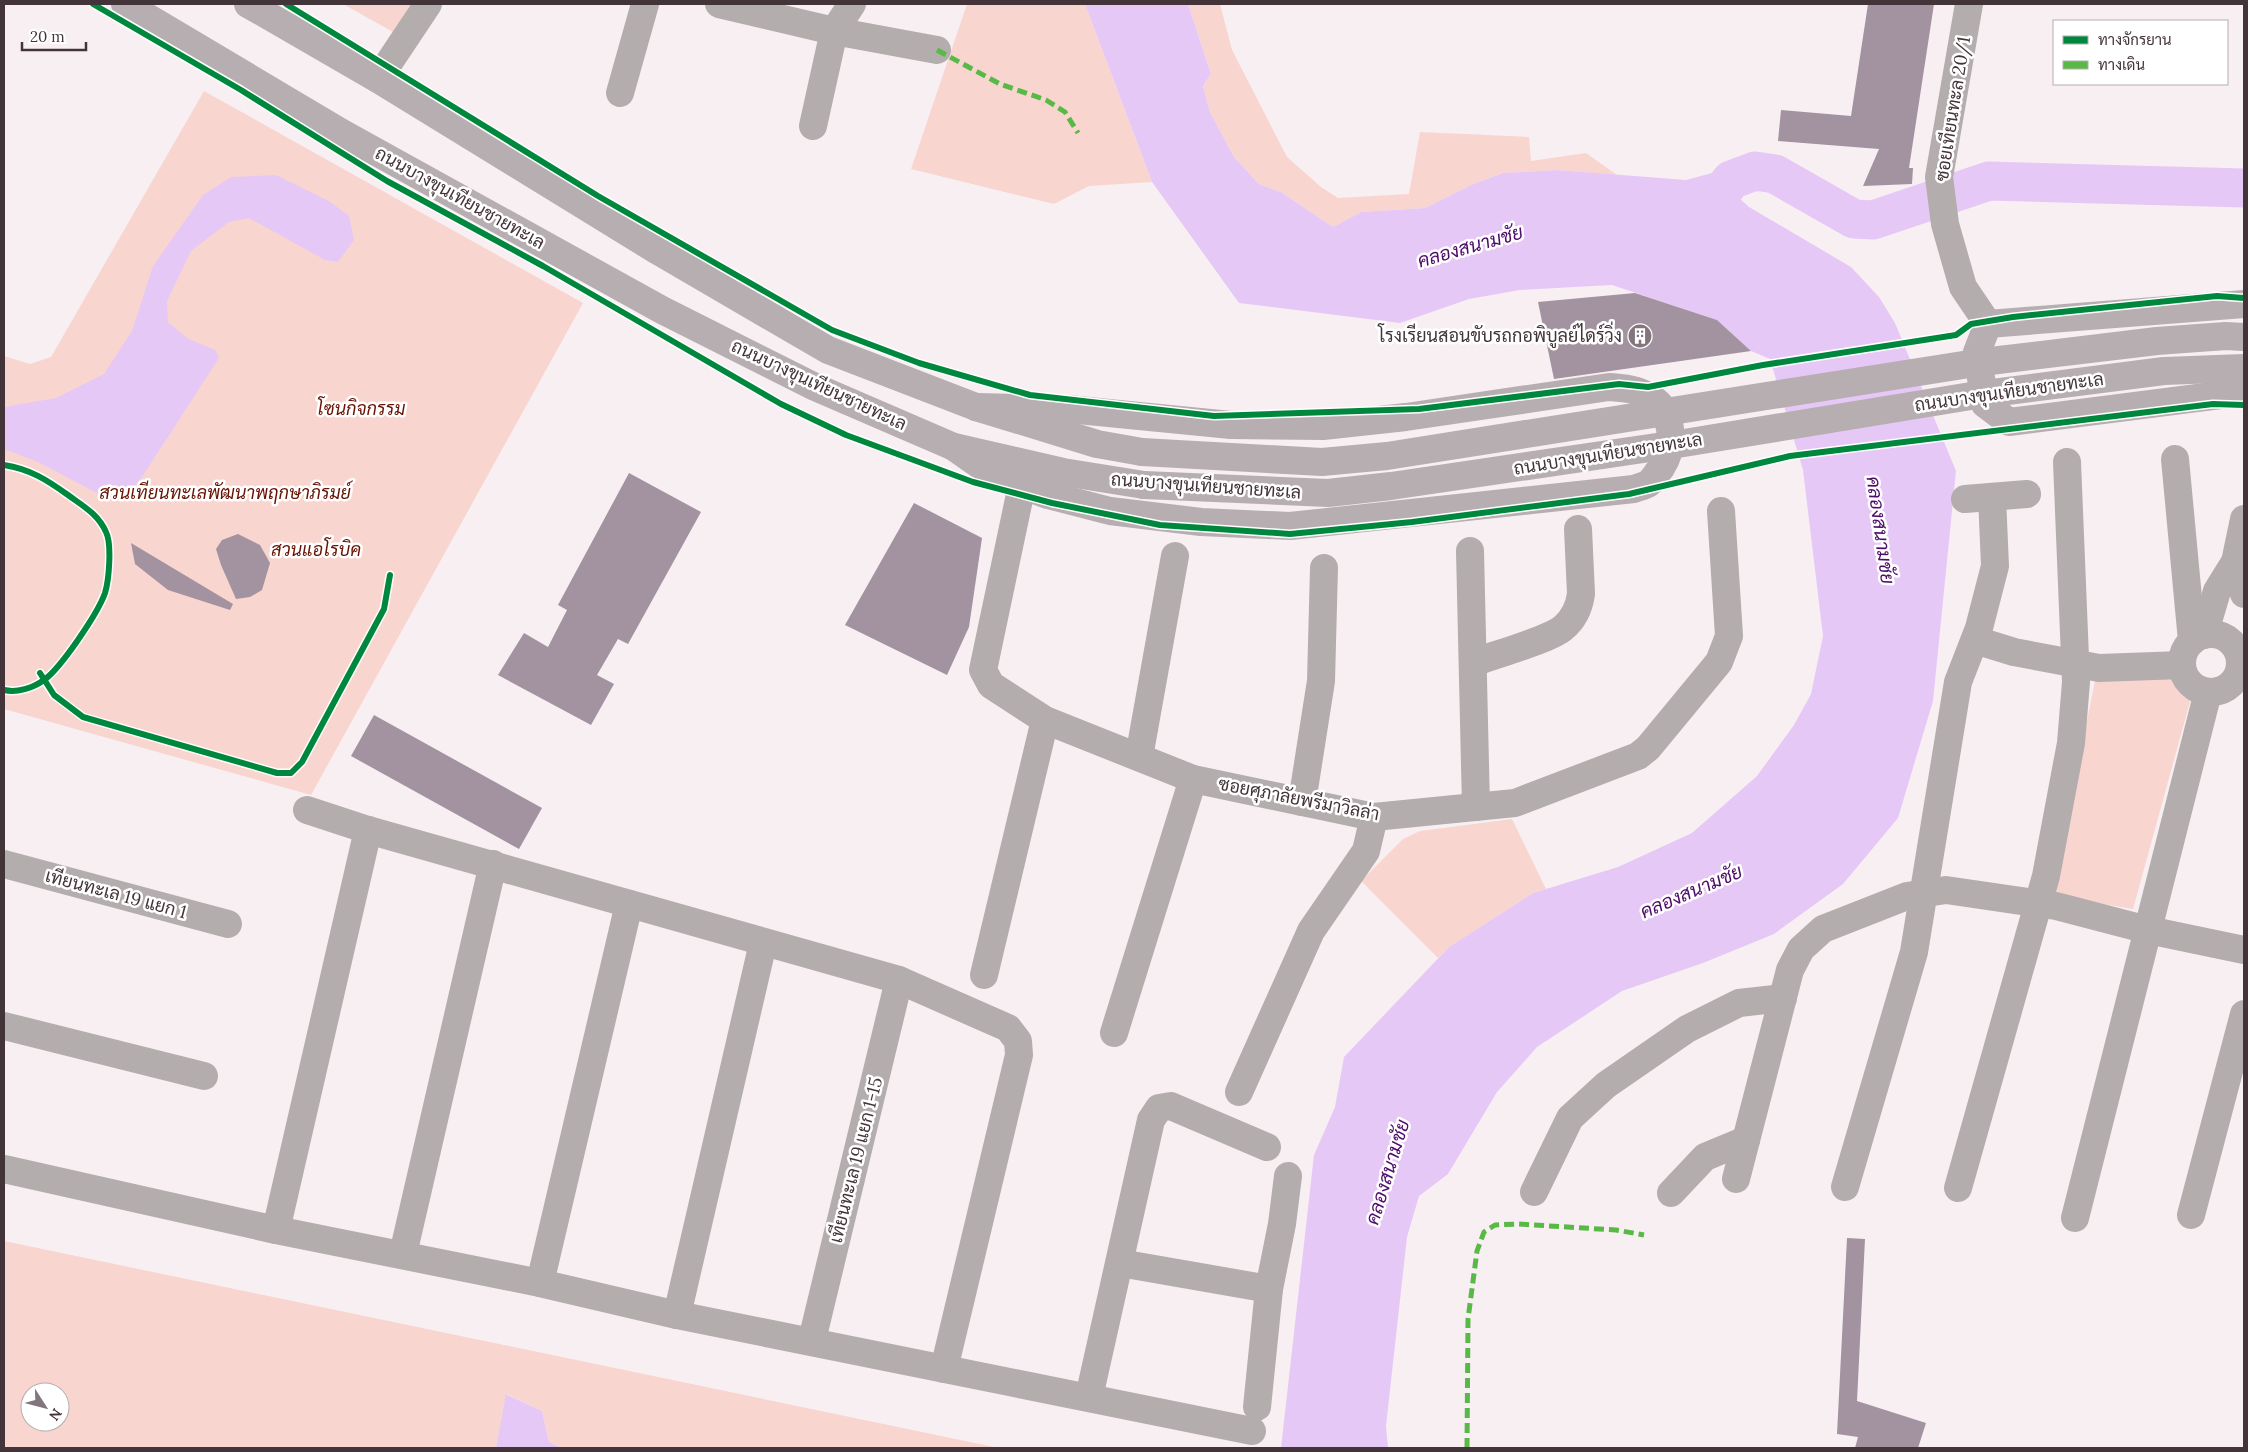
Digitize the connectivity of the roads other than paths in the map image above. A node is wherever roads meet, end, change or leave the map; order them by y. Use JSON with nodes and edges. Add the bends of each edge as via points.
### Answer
{"nodes":[{"id":1,"x":125,"y":4,"type":"edge"},
{"id":2,"x":248,"y":4,"type":"edge"},
{"id":3,"x":428,"y":4,"type":"edge"},
{"id":4,"x":645,"y":4,"type":"edge"},
{"id":5,"x":719,"y":4,"type":"edge"},
{"id":6,"x":852,"y":4,"type":"edge"},
{"id":7,"x":1969,"y":4,"type":"edge"},
{"id":8,"x":834,"y":32,"type":"junction"},
{"id":9,"x":937,"y":50,"type":"dead end"},
{"id":10,"x":378,"y":79,"type":"junction"},
{"id":11,"x":620,"y":92,"type":"dead end"},
{"id":12,"x":813,"y":126,"type":"dead end"},
{"id":13,"x":2244,"y":304,"type":"edge"},
{"id":14,"x":1988,"y":324,"type":"junction"},
{"id":15,"x":2244,"y":338,"type":"edge"},
{"id":16,"x":2244,"y":368,"type":"edge"},
{"id":17,"x":2244,"y":392,"type":"edge"},
{"id":18,"x":976,"y":407,"type":"junction"},
{"id":19,"x":954,"y":447,"type":"junction"},
{"id":20,"x":2175,"y":459,"type":"dead end"},
{"id":21,"x":2067,"y":462,"type":"dead end"},
{"id":22,"x":1022,"y":485,"type":"junction"},
{"id":23,"x":2027,"y":494,"type":"dead end"},
{"id":24,"x":1992,"y":497,"type":"junction"},
{"id":25,"x":1965,"y":499,"type":"dead end"},
{"id":26,"x":1720,"y":511,"type":"dead end"},
{"id":27,"x":2244,"y":519,"type":"edge"},
{"id":28,"x":1578,"y":529,"type":"dead end"},
{"id":29,"x":1470,"y":551,"type":"dead end"},
{"id":30,"x":1175,"y":556,"type":"dead end"},
{"id":31,"x":2235,"y":562,"type":"junction"},
{"id":32,"x":1324,"y":568,"type":"dead end"},
{"id":33,"x":2244,"y":594,"type":"edge"},
{"id":34,"x":1975,"y":640,"type":"junction"},
{"id":35,"x":2241,"y":642,"type":"edge"},
{"id":36,"x":2192,"y":647,"type":"junction"},
{"id":37,"x":1473,"y":663,"type":"junction"},
{"id":38,"x":2076,"y":663,"type":"junction"},
{"id":39,"x":2208,"y":692,"type":"junction"},
{"id":40,"x":1045,"y":720,"type":"junction"},
{"id":41,"x":1139,"y":757,"type":"junction"},
{"id":42,"x":1193,"y":779,"type":"junction"},
{"id":43,"x":1302,"y":802,"type":"junction"},
{"id":44,"x":1476,"y":807,"type":"junction"},
{"id":45,"x":307,"y":810,"type":"dead end"},
{"id":46,"x":1374,"y":816,"type":"junction"},
{"id":47,"x":368,"y":830,"type":"junction"},
{"id":48,"x":4,"y":864,"type":"edge"},
{"id":49,"x":493,"y":864,"type":"junction"},
{"id":50,"x":1924,"y":894,"type":"junction"},
{"id":51,"x":2039,"y":903,"type":"junction"},
{"id":52,"x":629,"y":904,"type":"junction"},
{"id":53,"x":228,"y":924,"type":"dead end"},
{"id":54,"x":2148,"y":930,"type":"junction"},
{"id":55,"x":763,"y":943,"type":"junction"},
{"id":56,"x":2244,"y":950,"type":"edge"},
{"id":57,"x":984,"y":975,"type":"dead end"},
{"id":58,"x":899,"y":980,"type":"junction"},
{"id":59,"x":1783,"y":998,"type":"junction"},
{"id":60,"x":2244,"y":1014,"type":"edge"},
{"id":61,"x":4,"y":1026,"type":"edge"},
{"id":62,"x":1114,"y":1033,"type":"dead end"},
{"id":63,"x":204,"y":1076,"type":"dead end"},
{"id":64,"x":1239,"y":1092,"type":"dead end"},
{"id":65,"x":1746,"y":1140,"type":"junction"},
{"id":66,"x":1267,"y":1147,"type":"dead end"},
{"id":67,"x":4,"y":1168,"type":"edge"},
{"id":68,"x":1288,"y":1176,"type":"dead end"},
{"id":69,"x":1736,"y":1179,"type":"dead end"},
{"id":70,"x":1845,"y":1187,"type":"dead end"},
{"id":71,"x":1958,"y":1188,"type":"dead end"},
{"id":72,"x":1534,"y":1192,"type":"dead end"},
{"id":73,"x":1671,"y":1193,"type":"dead end"},
{"id":74,"x":2191,"y":1215,"type":"dead end"},
{"id":75,"x":2075,"y":1218,"type":"dead end"},
{"id":76,"x":276,"y":1230,"type":"junction"},
{"id":77,"x":403,"y":1254,"type":"junction"},
{"id":78,"x":1120,"y":1263,"type":"junction"},
{"id":79,"x":540,"y":1283,"type":"junction"},
{"id":80,"x":1269,"y":1290,"type":"junction"},
{"id":81,"x":677,"y":1315,"type":"junction"},
{"id":82,"x":812,"y":1340,"type":"junction"},
{"id":83,"x":944,"y":1369,"type":"junction"},
{"id":84,"x":1089,"y":1397,"type":"junction"}],
"edges":[{"from":1,"to":19,"type":"main road","name":"ถนนบางขุนเทียนชายทะเล","via":[[342,133],[662,310],[815,387]]},
{"from":2,"to":10,"type":"main road","name":"ถนนบางขุนเทียนชายทะเล"},
{"from":3,"to":10,"type":"street"},
{"from":4,"to":11,"type":"street"},
{"from":5,"to":8,"type":"street"},
{"from":6,"to":8,"type":"street"},
{"from":7,"to":14,"type":"street","name":"ซอยเทียนทะล 20/1","via":[[1939,177],[1945,224],[1963,287]]},
{"from":8,"to":9,"type":"street"},
{"from":8,"to":12,"type":"street"},
{"from":10,"to":18,"type":"main road","name":"ถนนบางขุนเทียนชายทะเล","via":[[649,246],[828,350]]},
{"from":13,"to":14,"type":"main road"},
{"from":14,"to":17,"type":"main road","via":[[1977,352],[1985,404],[2009,422]]},
{"from":15,"to":18,"type":"main road","name":"ถนนบางขุนเทียนชายทะเล","bridge":true,"via":[[2226,336],[2157,341],[1982,362],[1387,456],[1322,462],[1142,452],[1098,444]]},
{"from":16,"to":19,"type":"main road","name":"ถนนบางขุนเทียนชายทะเล","bridge":true,"via":[[2164,371],[1987,394],[1674,444],[1328,493],[1144,485],[1064,472]]},
{"from":18,"to":22,"type":"main road","via":[[1068,409],[1231,425],[1323,426],[1609,387],[1635,389],[1651,398],[1670,425],[1672,441],[1668,456],[1650,483],[1634,489],[1290,526],[1201,522],[1110,511]]},
{"from":19,"to":22,"type":"main road","via":[[994,475]]},
{"from":20,"to":36,"type":"street"},
{"from":21,"to":38,"type":"street"},
{"from":22,"to":40,"type":"street","name":"ซอยศุภาลัยพรีมาวิลล่า","via":[[983,670],[992,685]]},
{"from":23,"to":24,"type":"street"},
{"from":24,"to":25,"type":"street"},
{"from":24,"to":34,"type":"street","via":[[1995,566]]},
{"from":26,"to":44,"type":"street","name":"ซอยศุภาลัยพรีมาวิลล่า","via":[[1729,636],[1719,662],[1638,756],[1514,803]]},
{"from":27,"to":31,"type":"street"},
{"from":28,"to":37,"type":"street","via":[[1581,594],[1580,604],[1571,620],[1562,629],[1544,637]]},
{"from":29,"to":37,"type":"street"},
{"from":30,"to":41,"type":"street"},
{"from":31,"to":33,"type":"street"},
{"from":31,"to":36,"type":"street","via":[[2217,591]]},
{"from":32,"to":43,"type":"street","via":[[1322,681]]},
{"from":34,"to":38,"type":"street","via":[[2014,652]]},
{"from":34,"to":50,"type":"street","via":[[1958,682]]},
{"from":35,"to":36,"type":"street","via":[[2217,634]]},
{"from":35,"to":39,"type":"street","via":[[2238,673],[2232,684]]},
{"from":36,"to":38,"type":"street","via":[[2099,668]]},
{"from":36,"to":39,"type":"street","via":[[2186,678],[2196,688]]},
{"from":37,"to":44,"type":"street"},
{"from":38,"to":51,"type":"street","via":[[2071,743]]},
{"from":39,"to":54,"type":"street"},
{"from":40,"to":41,"type":"street","name":"ซอยศุภาลัยพรีมาวิลล่า"},
{"from":40,"to":57,"type":"street"},
{"from":41,"to":42,"type":"street","name":"ซอยศุภาลัยพรีมาวิลล่า"},
{"from":42,"to":43,"type":"street","name":"ซอยศุภาลัยพรีมาวิลล่า"},
{"from":42,"to":62,"type":"street"},
{"from":43,"to":46,"type":"street","name":"ซอยศุภาลัยพรีมาวิลล่า"},
{"from":44,"to":46,"type":"street","name":"ซอยศุภาลัยพรีมาวิลล่า"},
{"from":45,"to":47,"type":"street"},
{"from":46,"to":64,"type":"street","via":[[1366,851],[1311,931]]},
{"from":47,"to":49,"type":"street"},
{"from":47,"to":76,"type":"street"},
{"from":48,"to":53,"type":"street","name":"เทียนทะเล 19 แยก 1"},
{"from":49,"to":52,"type":"street"},
{"from":49,"to":77,"type":"street"},
{"from":50,"to":51,"type":"street","via":[[1946,890]]},
{"from":50,"to":59,"type":"street","via":[[1907,896],[1823,929],[1800,948]]},
{"from":50,"to":70,"type":"street","via":[[1914,952]]},
{"from":51,"to":54,"type":"street"},
{"from":51,"to":71,"type":"street"},
{"from":52,"to":55,"type":"street"},
{"from":52,"to":79,"type":"street"},
{"from":54,"to":56,"type":"street"},
{"from":54,"to":75,"type":"street"},
{"from":55,"to":58,"type":"street"},
{"from":55,"to":81,"type":"street"},
{"from":58,"to":82,"type":"street","name":"เทียนทะเล 19 แยก 1-15"},
{"from":58,"to":83,"type":"street","via":[[1008,1028],[1018,1041],[1019,1055]]},
{"from":59,"to":65,"type":"street"},
{"from":59,"to":72,"type":"street","via":[[1739,1002],[1687,1029],[1606,1085],[1570,1118]]},
{"from":60,"to":74,"type":"street"},
{"from":61,"to":63,"type":"street"},
{"from":65,"to":69,"type":"street"},
{"from":65,"to":73,"type":"street","via":[[1704,1157]]},
{"from":66,"to":78,"type":"street","via":[[1171,1106],[1159,1108],[1151,1120]]},
{"from":67,"to":76,"type":"street"},
{"from":68,"to":80,"type":"street"},
{"from":76,"to":77,"type":"street"},
{"from":77,"to":79,"type":"street"},
{"from":78,"to":80,"type":"street"},
{"from":78,"to":84,"type":"street"},
{"from":79,"to":81,"type":"street"},
{"from":80,"to":84,"type":"street","via":[[1255,1419]]},
{"from":81,"to":82,"type":"street"},
{"from":82,"to":83,"type":"street"},
{"from":83,"to":84,"type":"street"}]}
